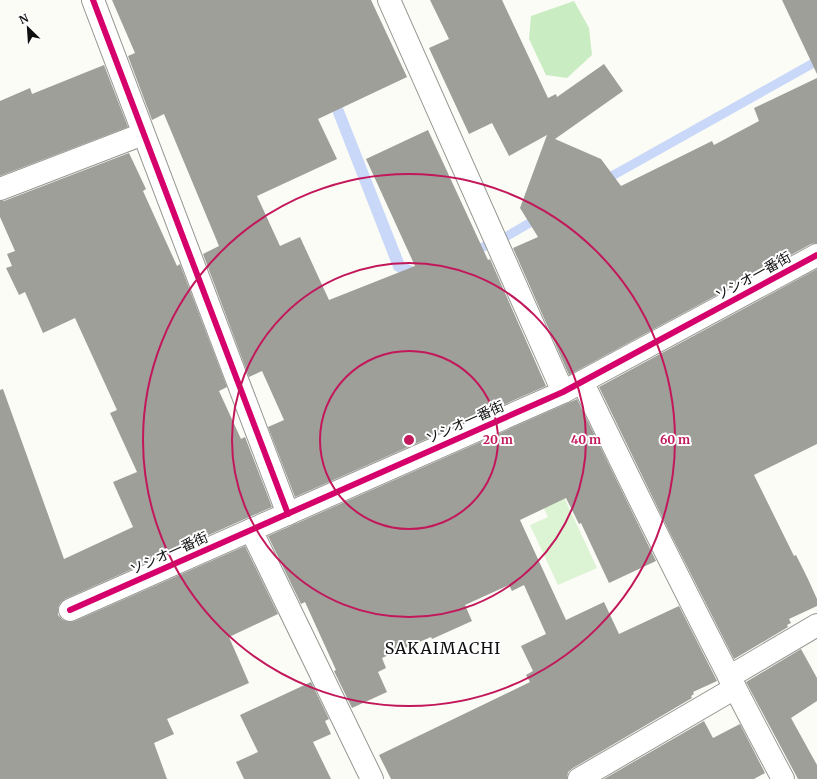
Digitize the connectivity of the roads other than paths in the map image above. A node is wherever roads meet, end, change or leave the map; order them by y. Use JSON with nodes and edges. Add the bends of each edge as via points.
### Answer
{"nodes":[{"id":1,"x":93,"y":0,"type":"edge"},
{"id":2,"x":389,"y":0,"type":"edge"},
{"id":3,"x":143,"y":134,"type":"junction"},
{"id":4,"x":0,"y":189,"type":"edge"},
{"id":5,"x":817,"y":255,"type":"edge"},
{"id":6,"x":583,"y":383,"type":"junction"},
{"id":7,"x":563,"y":392,"type":"junction"},
{"id":8,"x":288,"y":514,"type":"junction"},
{"id":9,"x":251,"y":530,"type":"junction"},
{"id":10,"x":70,"y":610,"type":"dead end"},
{"id":11,"x":817,"y":625,"type":"edge"},
{"id":12,"x":732,"y":683,"type":"junction"},
{"id":13,"x":372,"y":779,"type":"edge"},
{"id":14,"x":579,"y":779,"type":"edge"},
{"id":15,"x":784,"y":779,"type":"edge"}],
"edges":[{"from":1,"to":3,"type":"street"},
{"from":2,"to":7,"type":"street"},
{"from":3,"to":4,"type":"street"},
{"from":3,"to":8,"type":"street"},
{"from":5,"to":6,"type":"street","name":"ソシオ一番街"},
{"from":6,"to":7,"type":"street","name":"ソシオ一番街"},
{"from":6,"to":12,"type":"street","via":[[653,529]]},
{"from":7,"to":8,"type":"street","name":"ソシオ一番街"},
{"from":8,"to":9,"type":"street","name":"ソシオ一番街"},
{"from":9,"to":10,"type":"street","name":"ソシオ一番街"},
{"from":9,"to":13,"type":"street"},
{"from":11,"to":12,"type":"street"},
{"from":12,"to":14,"type":"street"},
{"from":12,"to":15,"type":"street"}]}
